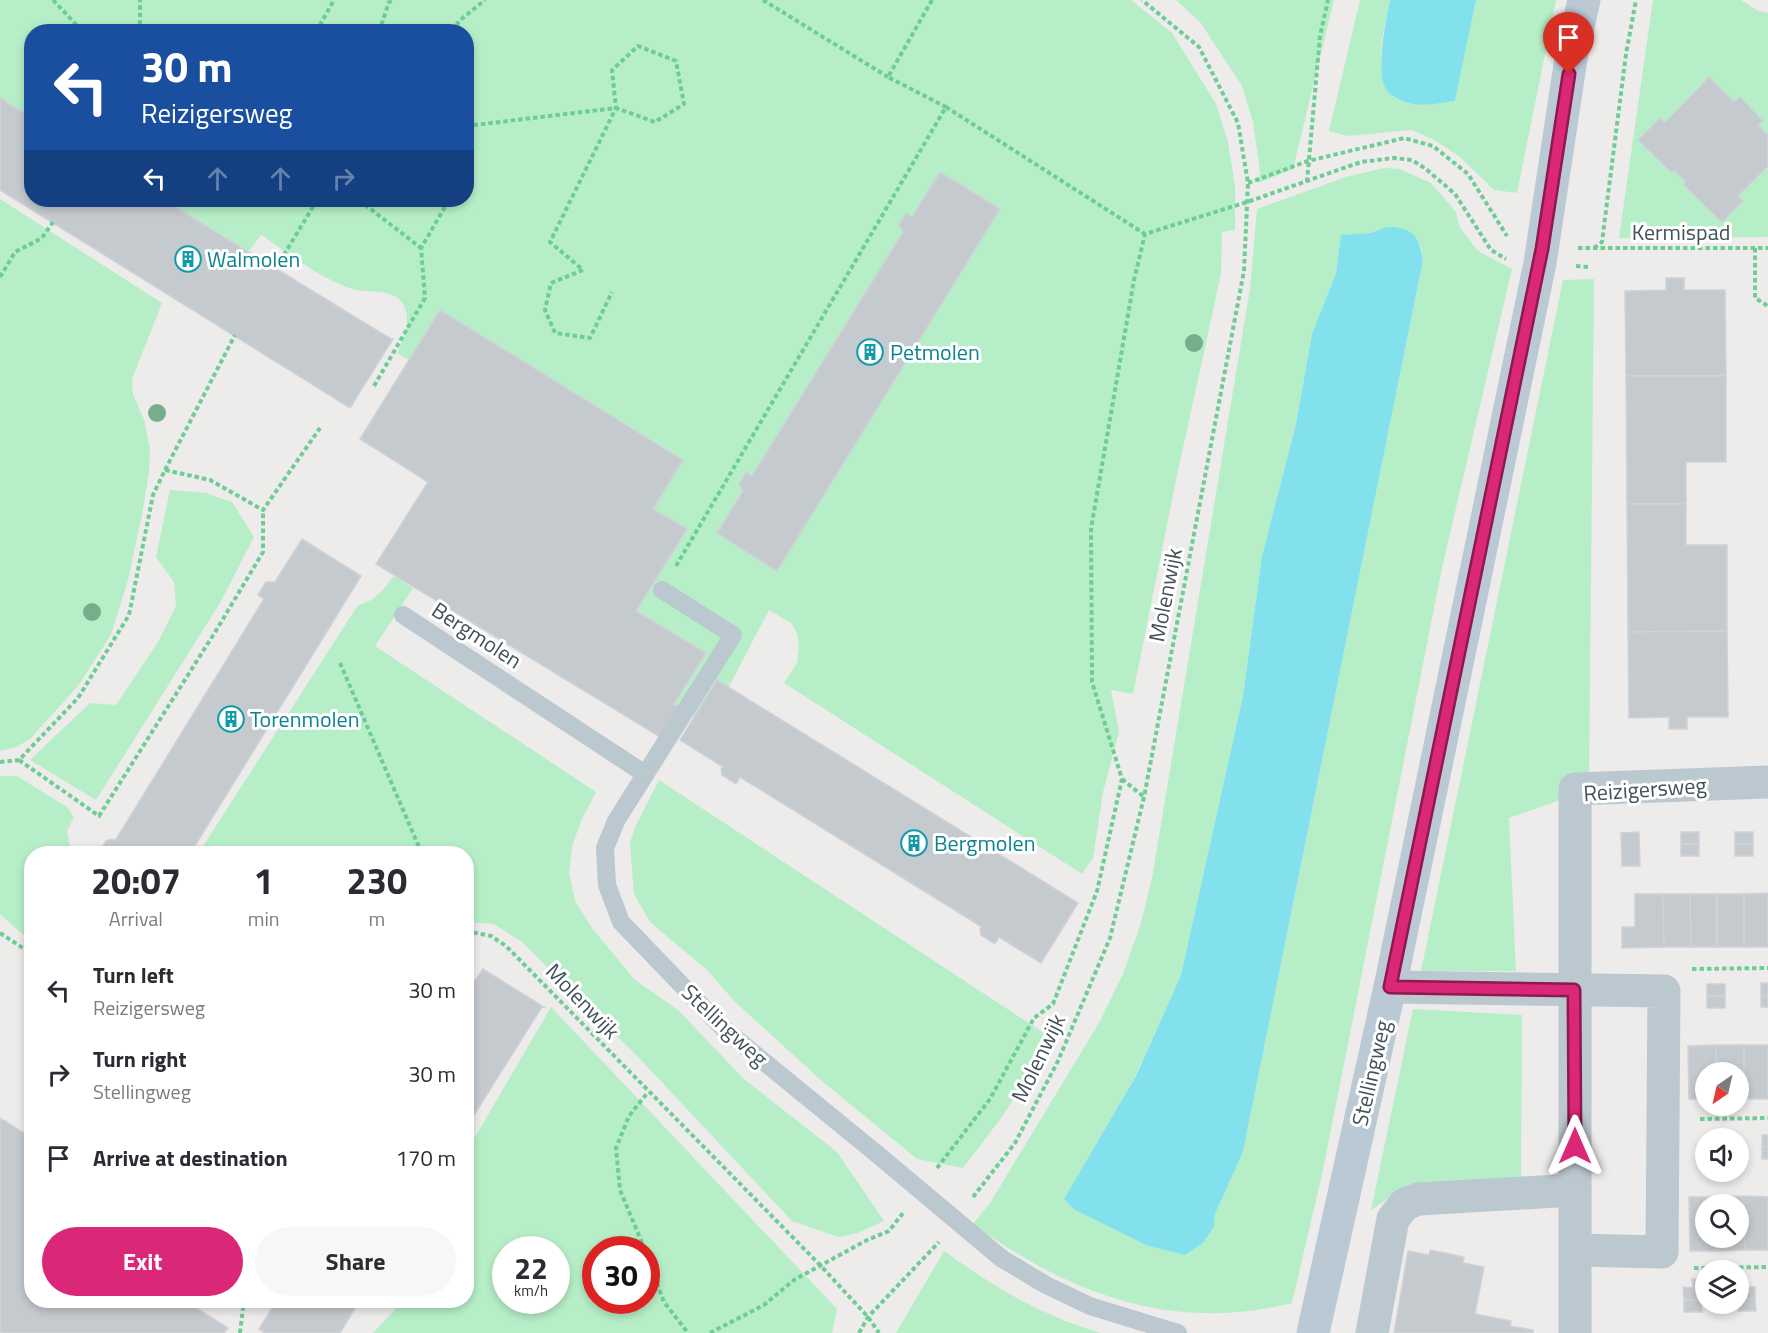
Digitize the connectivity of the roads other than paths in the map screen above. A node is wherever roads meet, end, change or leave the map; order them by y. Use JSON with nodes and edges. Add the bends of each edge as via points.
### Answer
{"nodes":[{"id":1,"x":1584,"y":0,"type":"edge"},
{"id":2,"x":662,"y":590,"type":"road end"},
{"id":3,"x":403,"y":615,"type":"dead end"},
{"id":4,"x":645,"y":774,"type":"junction"},
{"id":5,"x":1768,"y":782,"type":"edge"},
{"id":6,"x":1390,"y":987,"type":"junction"},
{"id":7,"x":1574,"y":990,"type":"junction"},
{"id":8,"x":1575,"y":1190,"type":"junction"},
{"id":9,"x":1576,"y":1250,"type":"junction"},
{"id":10,"x":1178,"y":1333,"type":"edge"},
{"id":11,"x":1313,"y":1333,"type":"edge"},
{"id":12,"x":1371,"y":1333,"type":"edge"},
{"id":13,"x":1575,"y":1333,"type":"edge"}],
"edges":[{"from":1,"to":6,"type":"street","name":"Stellingweg","via":[[1565,95],[1541,256]]},
{"from":2,"to":4,"type":"lane","name":"Stellingweg","via":[[733,635]]},
{"from":3,"to":4,"type":"lane","name":"Bergmolen"},
{"from":4,"to":10,"type":"lane","name":"Stellingweg","bridge":true,"via":[[616,821],[605,848],[607,885],[621,922],[724,1029],[1001,1258],[1090,1306]]},
{"from":5,"to":7,"type":"street","name":"Reizigersweg","via":[[1575,789]]},
{"from":6,"to":7,"type":"street"},
{"from":6,"to":11,"type":"street","name":"Stellingweg"},
{"from":7,"to":8,"type":"street","name":"Reizigersweg"},
{"from":7,"to":9,"type":"street","via":[[1664,991],[1662,1252]]},
{"from":8,"to":9,"type":"street","name":"Reizigersweg"},
{"from":8,"to":12,"type":"street","via":[[1419,1199],[1405,1204],[1393,1219]]},
{"from":9,"to":13,"type":"street","name":"Reizigersweg"}]}
